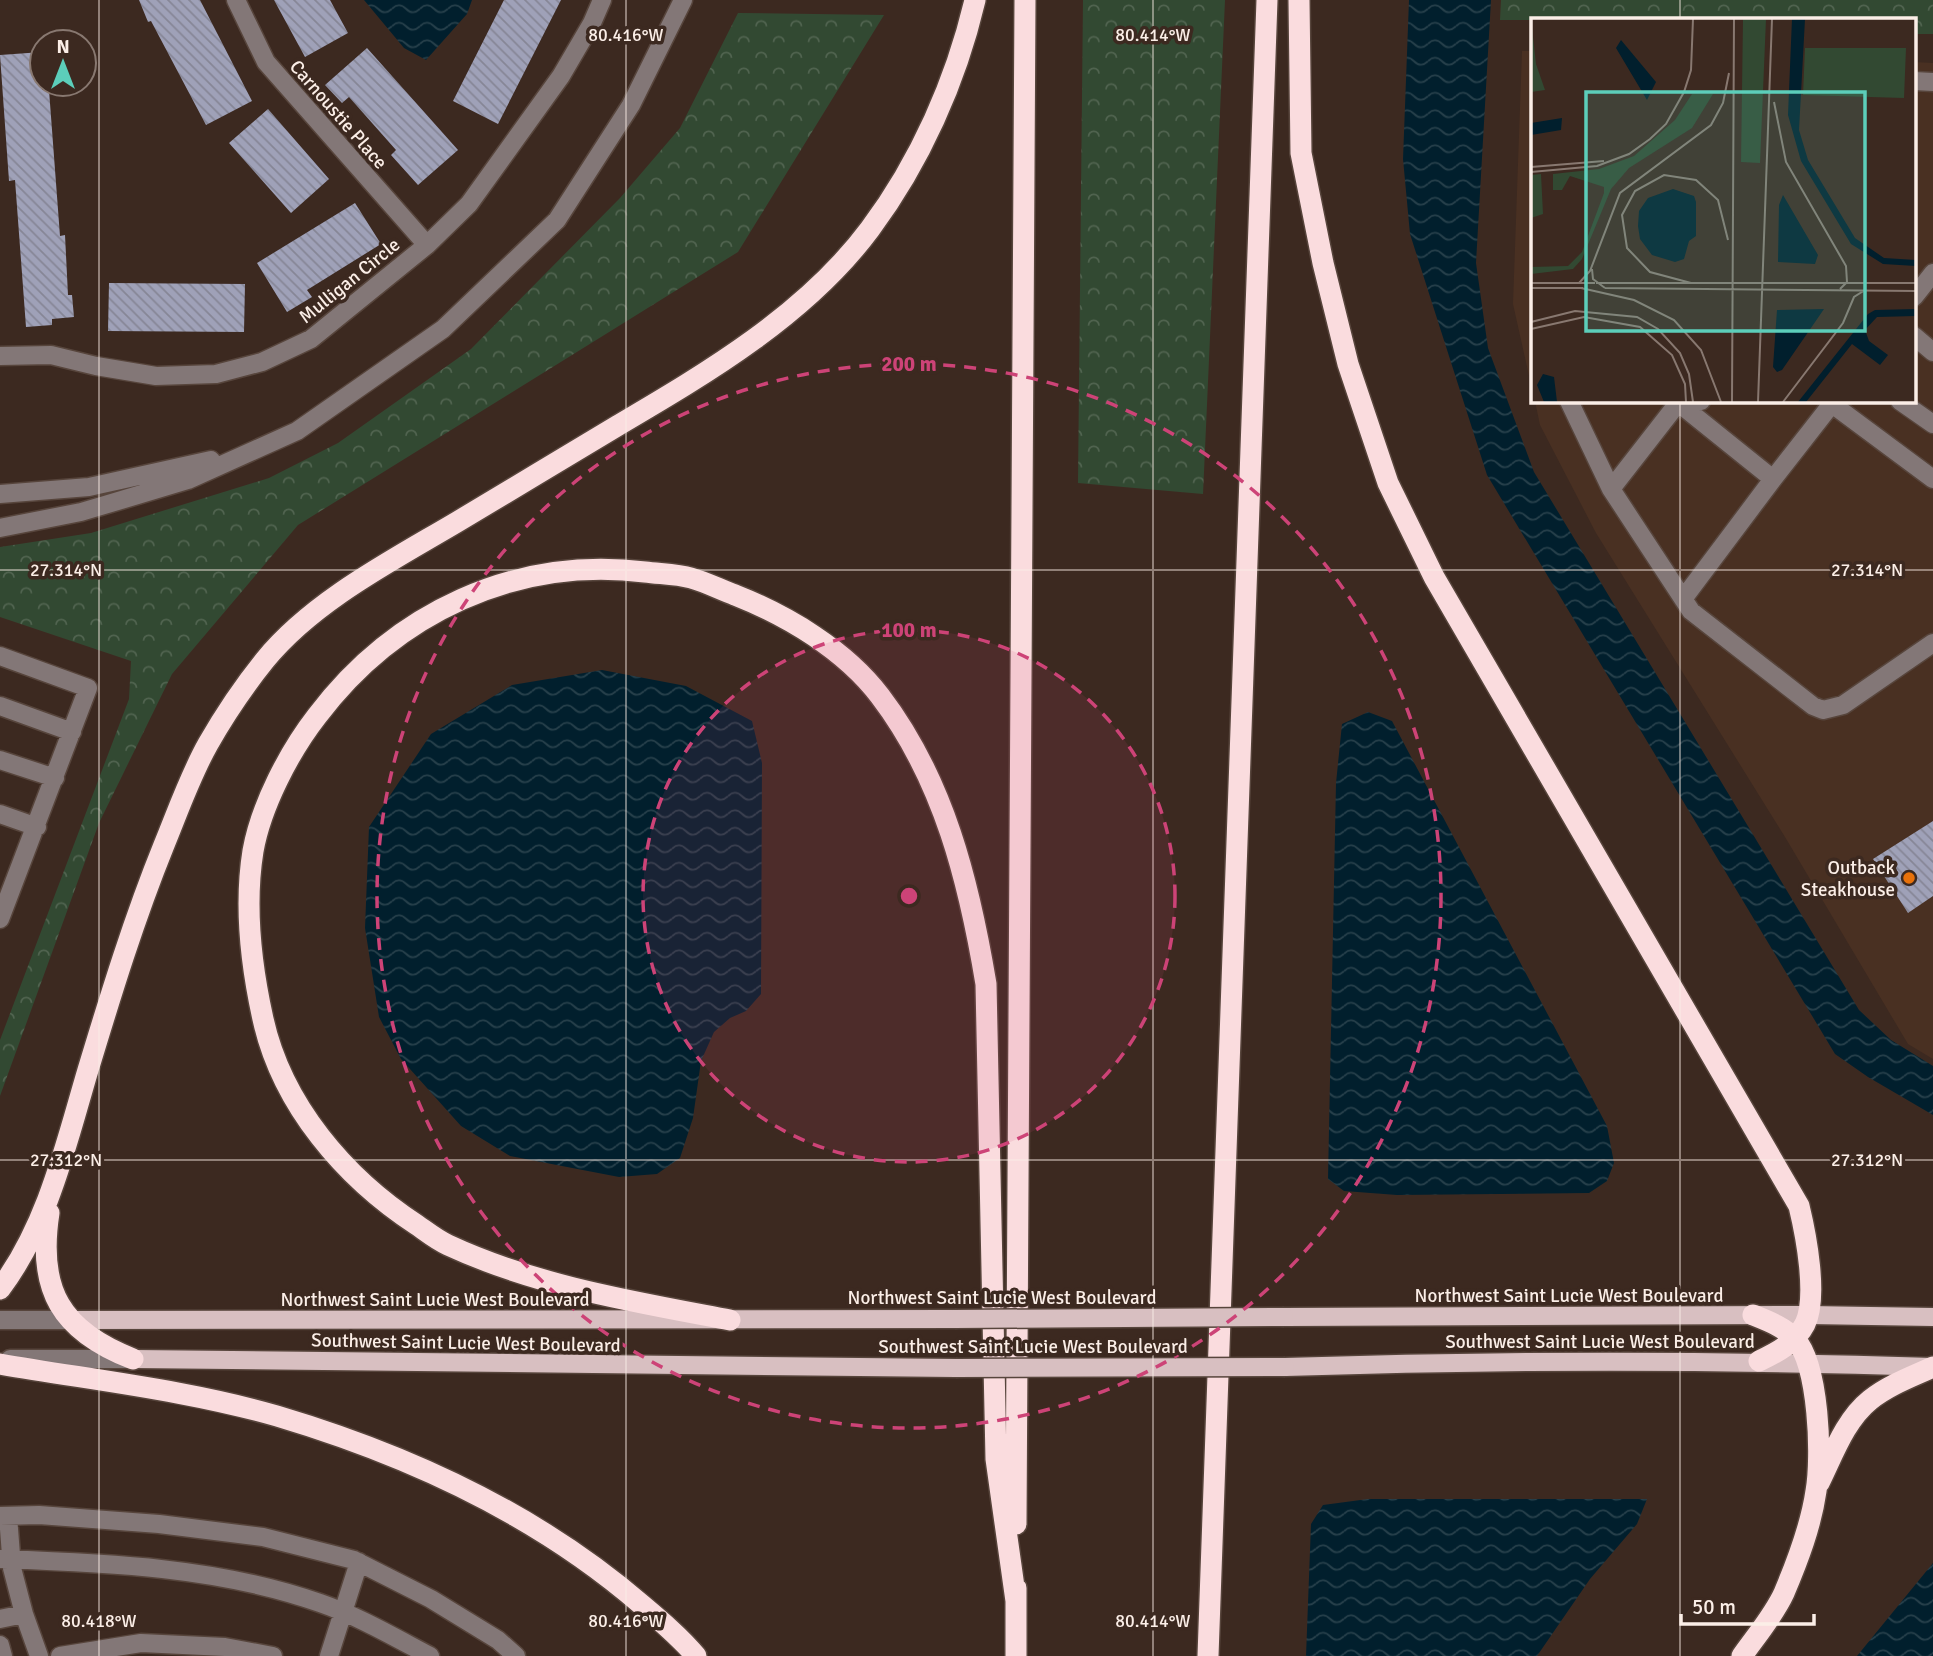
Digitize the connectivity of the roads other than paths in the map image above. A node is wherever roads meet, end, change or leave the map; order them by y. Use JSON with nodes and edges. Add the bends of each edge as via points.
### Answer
{"nodes":[{"id":1,"x":236,"y":0,"type":"edge"},
{"id":2,"x":602,"y":0,"type":"edge"},
{"id":3,"x":683,"y":0,"type":"edge"},
{"id":4,"x":975,"y":0,"type":"edge"},
{"id":5,"x":1025,"y":0,"type":"edge"},
{"id":6,"x":1267,"y":0,"type":"edge"},
{"id":7,"x":1299,"y":0,"type":"edge"},
{"id":8,"x":427,"y":245,"type":"junction"},
{"id":9,"x":1933,"y":273,"type":"edge"},
{"id":10,"x":1916,"y":294,"type":"edge"},
{"id":11,"x":1916,"y":338,"type":"edge"},
{"id":12,"x":1933,"y":352,"type":"edge"},
{"id":13,"x":0,"y":356,"type":"edge"},
{"id":14,"x":1569,"y":402,"type":"edge"},
{"id":15,"x":1677,"y":402,"type":"edge"},
{"id":16,"x":1833,"y":402,"type":"edge"},
{"id":17,"x":1901,"y":402,"type":"edge"},
{"id":18,"x":1933,"y":424,"type":"edge"},
{"id":19,"x":297,"y":431,"type":"junction"},
{"id":20,"x":1773,"y":479,"type":"junction"},
{"id":21,"x":1933,"y":479,"type":"edge"},
{"id":22,"x":1611,"y":489,"type":"junction"},
{"id":23,"x":0,"y":494,"type":"edge"},
{"id":24,"x":0,"y":528,"type":"edge"},
{"id":25,"x":1683,"y":599,"type":"junction"},
{"id":26,"x":1933,"y":643,"type":"edge"},
{"id":27,"x":0,"y":656,"type":"edge"},
{"id":28,"x":0,"y":706,"type":"edge"},
{"id":29,"x":72,"y":732,"type":"junction"},
{"id":30,"x":0,"y":760,"type":"edge"},
{"id":31,"x":55,"y":778,"type":"junction"},
{"id":32,"x":0,"y":814,"type":"edge"},
{"id":33,"x":37,"y":827,"type":"junction"},
{"id":34,"x":0,"y":919,"type":"edge"},
{"id":35,"x":54,"y":1184,"type":"junction"},
{"id":36,"x":0,"y":1289,"type":"edge"},
{"id":37,"x":1753,"y":1315,"type":"junction"},
{"id":38,"x":1809,"y":1315,"type":"junction"},
{"id":39,"x":1933,"y":1317,"type":"edge"},
{"id":40,"x":0,"y":1320,"type":"edge"},
{"id":41,"x":71,"y":1320,"type":"junction"},
{"id":42,"x":730,"y":1320,"type":"junction"},
{"id":43,"x":1794,"y":1338,"type":"junction"},
{"id":44,"x":133,"y":1359,"type":"junction"},
{"id":45,"x":1759,"y":1361,"type":"junction"},
{"id":46,"x":0,"y":1362,"type":"edge"},
{"id":47,"x":1808,"y":1363,"type":"junction"},
{"id":48,"x":1933,"y":1367,"type":"edge"},
{"id":49,"x":1817,"y":1488,"type":"junction"},
{"id":50,"x":4,"y":1516,"type":"edge"},
{"id":51,"x":6,"y":1559,"type":"edge"},
{"id":52,"x":359,"y":1562,"type":"junction"},
{"id":53,"x":1016,"y":1601,"type":"junction"},
{"id":54,"x":342,"y":1612,"type":"junction"},
{"id":55,"x":24,"y":1614,"type":"junction"},
{"id":56,"x":0,"y":1619,"type":"edge"},
{"id":57,"x":0,"y":1646,"type":"edge"},
{"id":58,"x":3,"y":1656,"type":"edge"},
{"id":59,"x":39,"y":1656,"type":"edge"},
{"id":60,"x":60,"y":1656,"type":"edge"},
{"id":61,"x":273,"y":1656,"type":"edge"},
{"id":62,"x":329,"y":1656,"type":"edge"},
{"id":63,"x":430,"y":1656,"type":"edge"},
{"id":64,"x":516,"y":1656,"type":"edge"},
{"id":65,"x":696,"y":1656,"type":"edge"},
{"id":66,"x":1016,"y":1656,"type":"edge"},
{"id":67,"x":1208,"y":1656,"type":"edge"},
{"id":68,"x":1742,"y":1656,"type":"edge"}],
"edges":[{"from":1,"to":8,"type":"street","name":"Carnoustie Place","via":[[266,62]]},
{"from":2,"to":8,"type":"street","name":"Mulligan Circle","via":[[561,76],[469,204]]},
{"from":3,"to":19,"type":"street","via":[[631,105],[557,220],[443,330]]},
{"from":4,"to":35,"type":"highway","via":[[952,78],[912,166],[869,231],[828,276],[733,355],[389,562],[306,621],[269,656],[207,746],[182,800],[121,959]]},
{"from":5,"to":53,"type":"highway"},
{"from":6,"to":67,"type":"highway"},
{"from":7,"to":38,"type":"highway","via":[[1300,153],[1348,364],[1388,483],[1434,578],[1799,1206],[1810,1260]]},
{"from":8,"to":13,"type":"street","name":"Mulligan Circle","via":[[311,339],[262,362],[216,374],[156,376],[51,355]]},
{"from":9,"to":10,"type":"street"},
{"from":11,"to":12,"type":"street"},
{"from":14,"to":22,"type":"street"},
{"from":15,"to":20,"type":"street"},
{"from":15,"to":22,"type":"street"},
{"from":16,"to":20,"type":"street"},
{"from":16,"to":21,"type":"street"},
{"from":17,"to":18,"type":"street"},
{"from":19,"to":23,"type":"street","via":[[197,464],[89,487]]},
{"from":19,"to":24,"type":"street","via":[[188,480],[81,512]]},
{"from":20,"to":25,"type":"street"},
{"from":22,"to":25,"type":"street"},
{"from":25,"to":26,"type":"street","via":[[1701,619],[1823,710],[1843,705]]},
{"from":27,"to":29,"type":"street","via":[[88,688]]},
{"from":28,"to":29,"type":"street"},
{"from":29,"to":31,"type":"street"},
{"from":30,"to":31,"type":"street"},
{"from":31,"to":33,"type":"street"},
{"from":32,"to":33,"type":"street"},
{"from":33,"to":34,"type":"street"},
{"from":35,"to":36,"type":"highway","via":[[29,1241]]},
{"from":35,"to":41,"type":"highway","via":[[46,1266],[51,1293]]},
{"from":37,"to":38,"type":"main road","name":"Northwest Saint Lucie West Boulevard"},
{"from":37,"to":42,"type":"main road","name":"Northwest Saint Lucie West Boulevard","bridge":true},
{"from":37,"to":43,"type":"highway"},
{"from":38,"to":39,"type":"main road","name":"Northwest Saint Lucie West Boulevard"},
{"from":38,"to":43,"type":"highway"},
{"from":40,"to":41,"type":"street"},
{"from":41,"to":42,"type":"main road","name":"Northwest Saint Lucie West Boulevard"},
{"from":41,"to":44,"type":"highway","via":[[95,1341]]},
{"from":42,"to":53,"type":"highway","via":[[519,1273],[445,1244],[388,1207],[351,1173],[311,1123],[285,1081],[267,1038],[254,978],[249,912],[254,850],[272,793],[299,739],[342,683],[391,638],[466,595],[545,573],[618,569],[690,578],[765,607],[826,643],[877,692],[916,748],[950,827],[975,917],[986,984],[996,1458]]},
{"from":43,"to":45,"type":"highway","via":[[1782,1351]]},
{"from":43,"to":47,"type":"highway"},
{"from":44,"to":45,"type":"main road","name":"Southwest Saint Lucie West Boulevard","bridge":true,"via":[[956,1368]]},
{"from":44,"to":46,"type":"street"},
{"from":45,"to":47,"type":"main road","name":"Southwest Saint Lucie West Boulevard"},
{"from":46,"to":65,"type":"highway","via":[[276,1416],[447,1481],[532,1524],[609,1576]]},
{"from":47,"to":48,"type":"main road","name":"Southwest Saint Lucie West Boulevard"},
{"from":47,"to":49,"type":"highway","via":[[1818,1423]]},
{"from":48,"to":49,"type":"highway","via":[[1868,1401],[1841,1438]]},
{"from":49,"to":68,"type":"highway","via":[[1806,1539],[1782,1596]]},
{"from":50,"to":51,"type":"street"},
{"from":50,"to":52,"type":"street","via":[[159,1524],[263,1537]]},
{"from":51,"to":54,"type":"street","via":[[151,1567],[233,1579]]},
{"from":51,"to":55,"type":"street"},
{"from":52,"to":54,"type":"street"},
{"from":52,"to":64,"type":"street","via":[[430,1599]]},
{"from":53,"to":66,"type":"highway"},
{"from":54,"to":62,"type":"street"},
{"from":54,"to":63,"type":"street"},
{"from":55,"to":56,"type":"street"},
{"from":55,"to":59,"type":"street"},
{"from":57,"to":58,"type":"street"},
{"from":60,"to":61,"type":"street","via":[[141,1643],[225,1647]]}]}
